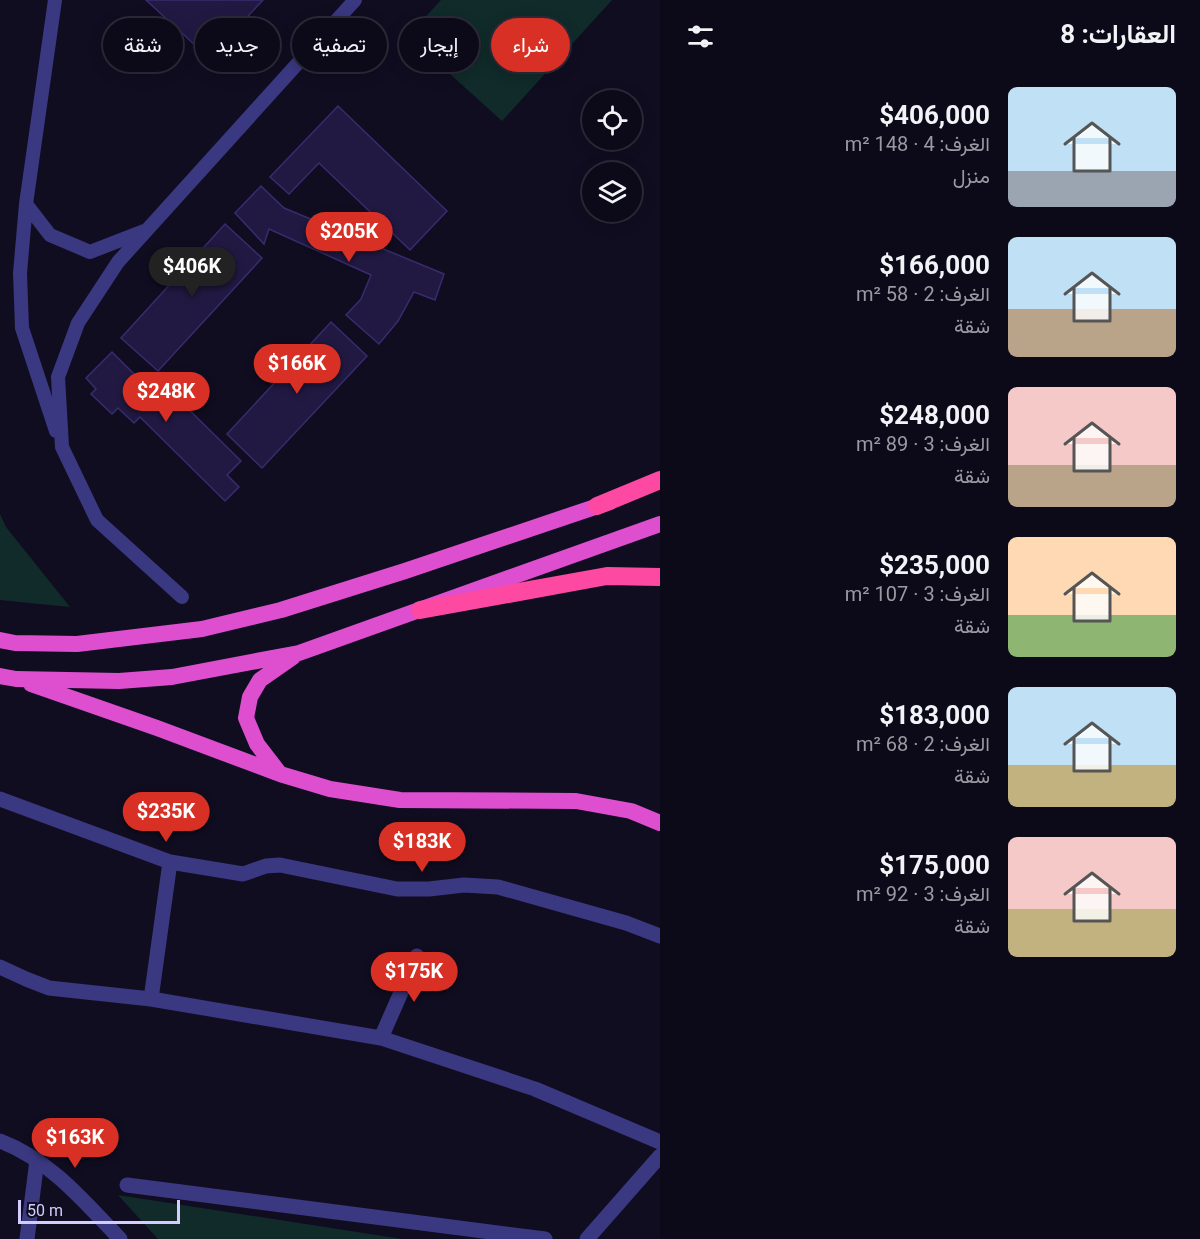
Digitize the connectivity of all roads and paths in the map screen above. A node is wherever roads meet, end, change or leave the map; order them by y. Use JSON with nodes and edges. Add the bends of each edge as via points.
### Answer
{"nodes":[{"id":1,"x":55,"y":0,"type":"edge"},
{"id":2,"x":355,"y":0,"type":"edge"},
{"id":3,"x":26,"y":204,"type":"junction"},
{"id":4,"x":147,"y":230,"type":"junction"},
{"id":5,"x":62,"y":447,"type":"junction"},
{"id":6,"x":660,"y":480,"type":"edge"},
{"id":7,"x":660,"y":487,"type":"edge"},
{"id":8,"x":597,"y":506,"type":"junction"},
{"id":9,"x":660,"y":524,"type":"edge"},
{"id":10,"x":660,"y":577,"type":"edge"},
{"id":11,"x":183,"y":597,"type":"dead end"},
{"id":12,"x":420,"y":610,"type":"junction"},
{"id":13,"x":0,"y":640,"type":"edge"},
{"id":14,"x":299,"y":653,"type":"junction"},
{"id":15,"x":8,"y":677,"type":"edge"},
{"id":16,"x":280,"y":774,"type":"junction"},
{"id":17,"x":0,"y":799,"type":"edge"},
{"id":18,"x":660,"y":823,"type":"edge"},
{"id":19,"x":170,"y":862,"type":"junction"},
{"id":20,"x":660,"y":936,"type":"edge"},
{"id":21,"x":417,"y":956,"type":"dead end"},
{"id":22,"x":0,"y":967,"type":"edge"},
{"id":23,"x":151,"y":999,"type":"junction"},
{"id":24,"x":381,"y":1038,"type":"junction"},
{"id":25,"x":0,"y":1141,"type":"edge"},
{"id":26,"x":660,"y":1142,"type":"edge"},
{"id":27,"x":660,"y":1156,"type":"edge"},
{"id":28,"x":37,"y":1160,"type":"junction"},
{"id":29,"x":127,"y":1185,"type":"dead end"},
{"id":30,"x":27,"y":1239,"type":"edge"},
{"id":31,"x":120,"y":1239,"type":"edge"},
{"id":32,"x":545,"y":1239,"type":"edge"},
{"id":33,"x":587,"y":1239,"type":"edge"}],
"edges":[{"from":1,"to":3,"type":"lane"},
{"from":2,"to":4,"type":"lane"},
{"from":3,"to":4,"type":"lane","via":[[50,235],[90,252]]},
{"from":3,"to":5,"type":"lane","via":[[20,273],[22,328]]},
{"from":4,"to":5,"type":"lane","via":[[118,262],[78,323],[58,377]]},
{"from":5,"to":11,"type":"lane","via":[[97,520]]},
{"from":6,"to":8,"type":"highway"},
{"from":7,"to":8,"type":"highway"},
{"from":8,"to":13,"type":"highway","via":[[281,610],[202,629],[77,644]]},
{"from":9,"to":12,"type":"highway"},
{"from":10,"to":12,"type":"highway","via":[[607,576]]},
{"from":12,"to":14,"type":"highway"},
{"from":14,"to":15,"type":"highway","via":[[172,677],[119,681]]},
{"from":14,"to":16,"type":"highway","via":[[260,680],[250,697],[246,718],[257,744]]},
{"from":15,"to":16,"type":"highway"},
{"from":16,"to":18,"type":"highway","via":[[330,789],[400,800],[576,801],[631,811]]},
{"from":17,"to":19,"type":"street"},
{"from":19,"to":20,"type":"street","via":[[243,874],[280,865],[398,889],[498,887]]},
{"from":19,"to":23,"type":"street"},
{"from":21,"to":24,"type":"street"},
{"from":22,"to":23,"type":"street","via":[[49,988]]},
{"from":23,"to":24,"type":"street"},
{"from":24,"to":26,"type":"street","via":[[534,1089]]},
{"from":25,"to":28,"type":"street"},
{"from":27,"to":33,"type":"street"},
{"from":28,"to":30,"type":"street"},
{"from":28,"to":31,"type":"street","via":[[70,1187]]},
{"from":29,"to":32,"type":"street"}]}
